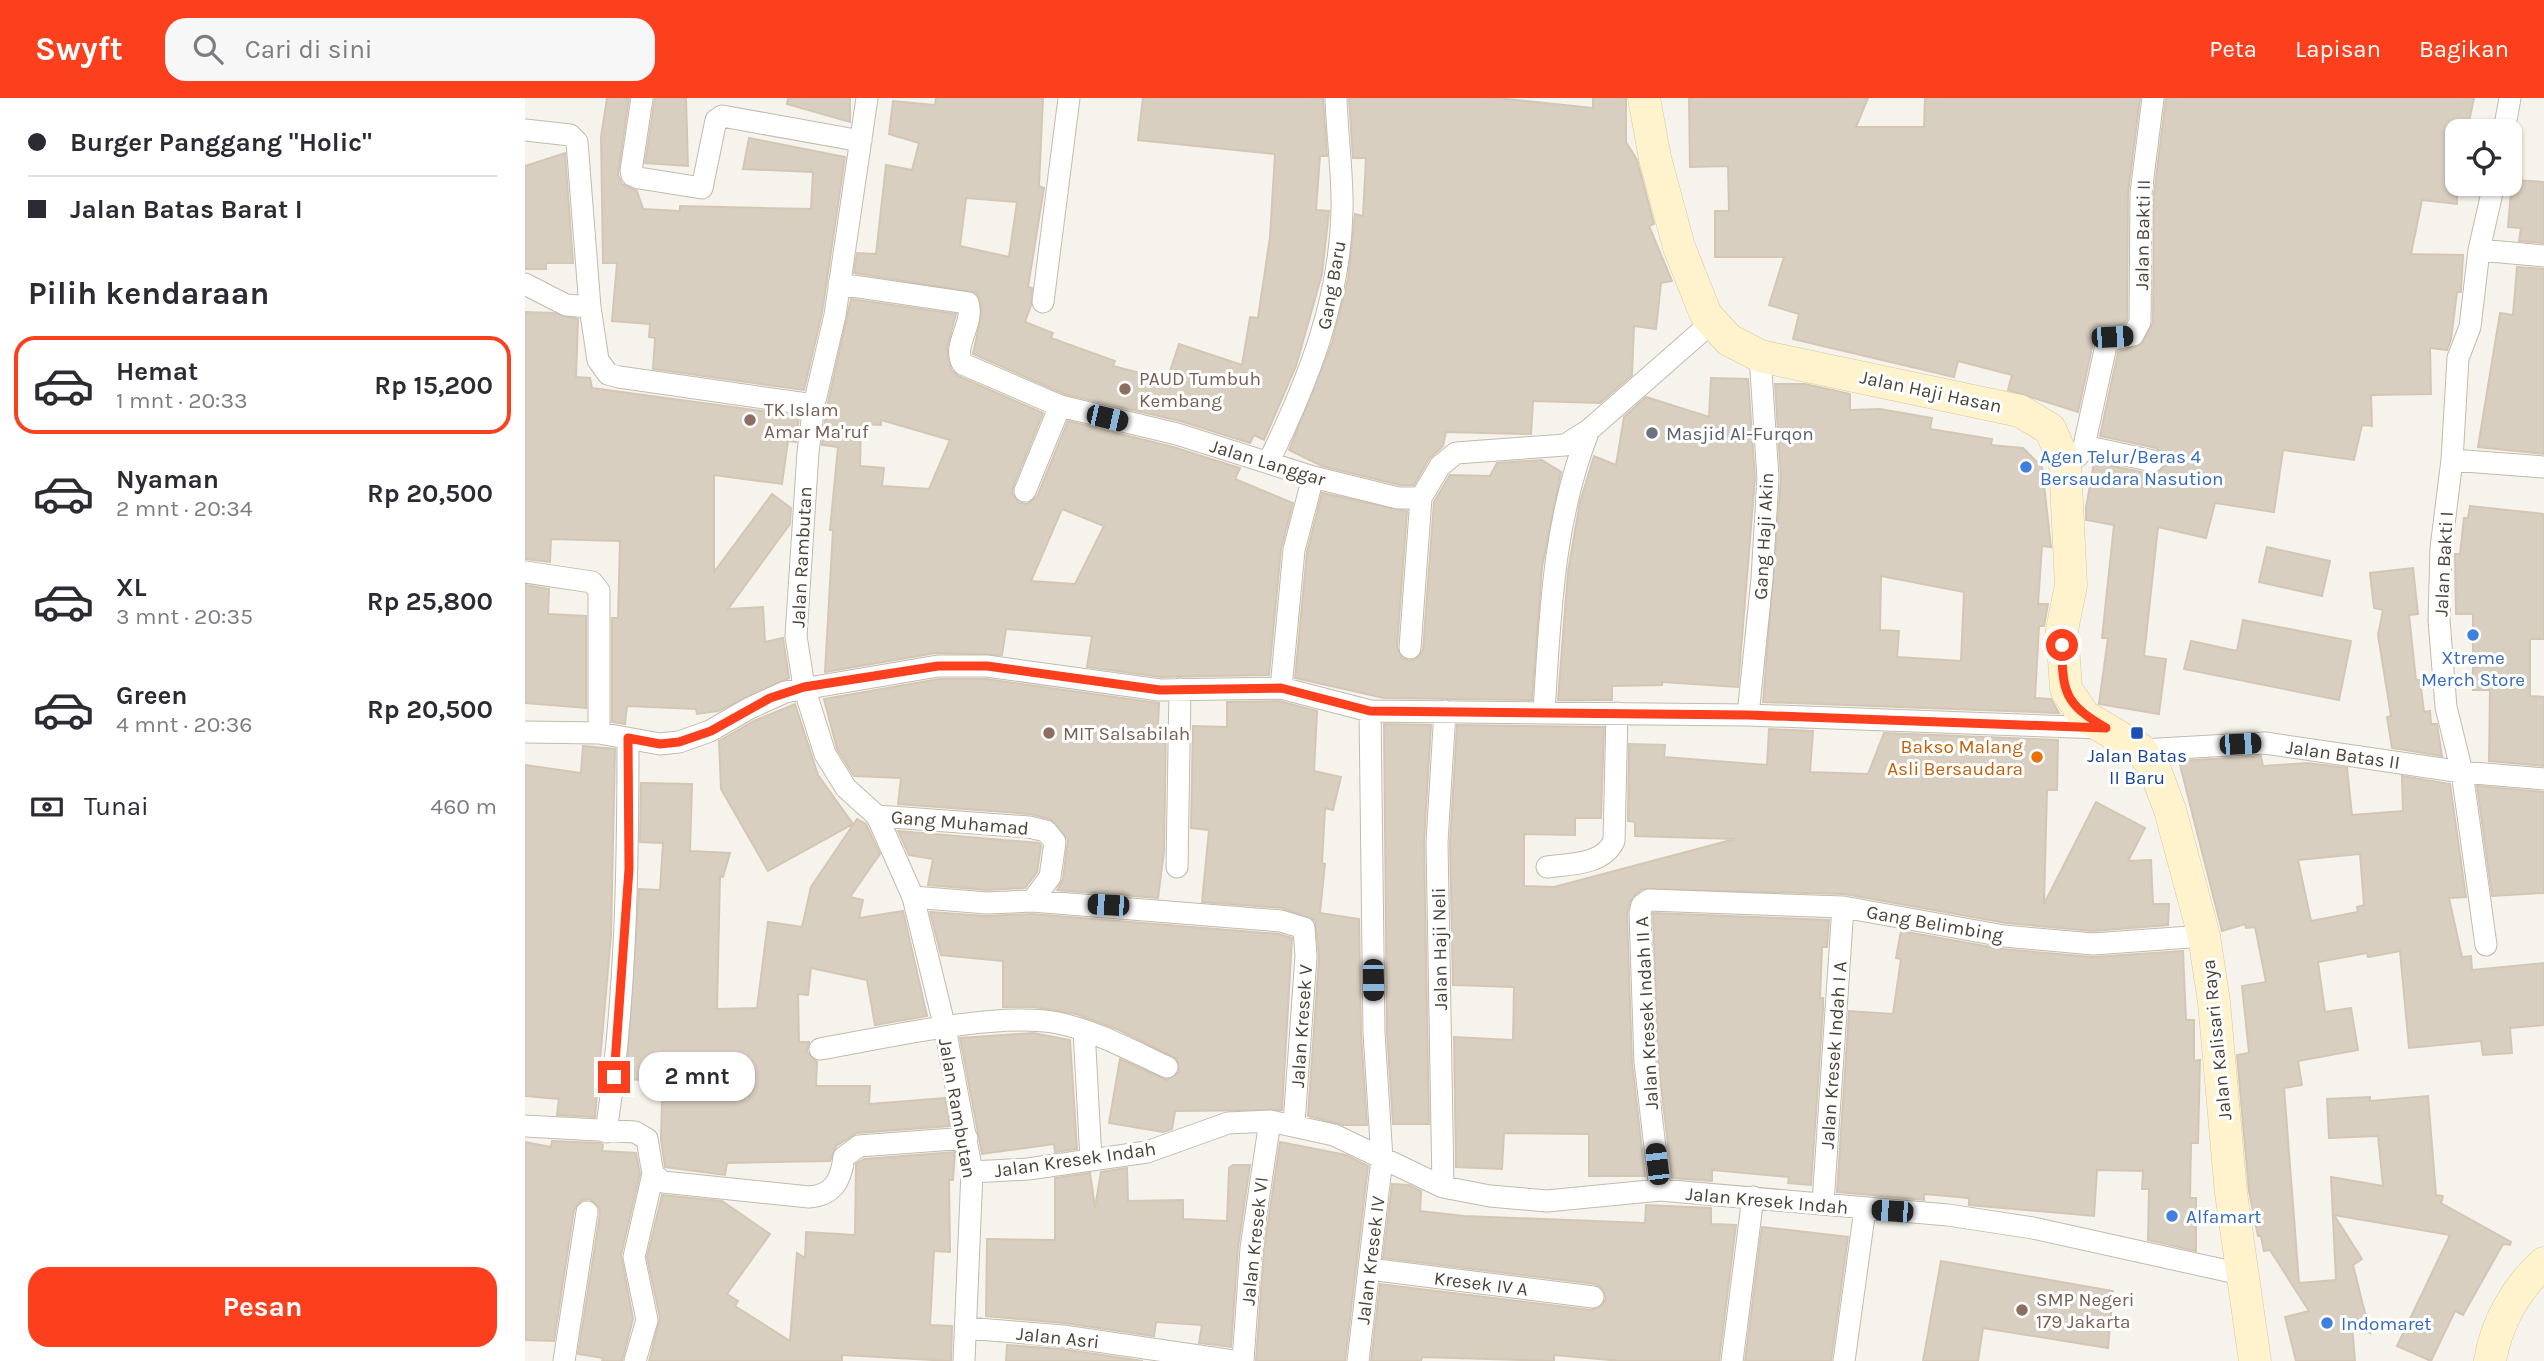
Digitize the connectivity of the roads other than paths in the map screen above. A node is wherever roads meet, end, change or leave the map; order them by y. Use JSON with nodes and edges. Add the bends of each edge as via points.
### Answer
{"nodes":[{"id":1,"x":642,"y":98,"type":"edge"},
{"id":2,"x":867,"y":98,"type":"edge"},
{"id":3,"x":1069,"y":98,"type":"edge"},
{"id":4,"x":1336,"y":98,"type":"edge"},
{"id":5,"x":1644,"y":98,"type":"edge"},
{"id":6,"x":2153,"y":98,"type":"edge"},
{"id":7,"x":2509,"y":98,"type":"edge"},
{"id":8,"x":2506,"y":119,"type":"edge"},
{"id":9,"x":525,"y":130,"type":"edge"},
{"id":10,"x":860,"y":141,"type":"junction"},
{"id":11,"x":2491,"y":196,"type":"edge"},
{"id":12,"x":2479,"y":250,"type":"junction"},
{"id":13,"x":2544,"y":256,"type":"edge"},
{"id":14,"x":525,"y":284,"type":"edge"},
{"id":15,"x":839,"y":284,"type":"junction"},
{"id":16,"x":1043,"y":302,"type":"dead end"},
{"id":17,"x":590,"y":307,"type":"junction"},
{"id":18,"x":1711,"y":323,"type":"junction"},
{"id":19,"x":1760,"y":356,"type":"junction"},
{"id":20,"x":814,"y":405,"type":"junction"},
{"id":21,"x":1060,"y":407,"type":"junction"},
{"id":22,"x":1589,"y":430,"type":"junction"},
{"id":23,"x":2075,"y":455,"type":"junction"},
{"id":24,"x":2452,"y":460,"type":"junction"},
{"id":25,"x":1269,"y":461,"type":"junction"},
{"id":26,"x":2153,"y":461,"type":"dead end"},
{"id":27,"x":2544,"y":467,"type":"edge"},
{"id":28,"x":1313,"y":477,"type":"junction"},
{"id":29,"x":1025,"y":491,"type":"dead end"},
{"id":30,"x":1421,"y":498,"type":"junction"},
{"id":31,"x":525,"y":572,"type":"edge"},
{"id":32,"x":1410,"y":648,"type":"dead end"},
{"id":33,"x":804,"y":687,"type":"junction"},
{"id":34,"x":1281,"y":688,"type":"junction"},
{"id":35,"x":1180,"y":689,"type":"junction"},
{"id":36,"x":1370,"y":711,"type":"junction"},
{"id":37,"x":1445,"y":711,"type":"junction"},
{"id":38,"x":1544,"y":712,"type":"junction"},
{"id":39,"x":1617,"y":713,"type":"junction"},
{"id":40,"x":1748,"y":715,"type":"junction"},
{"id":41,"x":525,"y":732,"type":"edge"},
{"id":42,"x":599,"y":733,"type":"junction"},
{"id":43,"x":628,"y":738,"type":"junction"},
{"id":44,"x":2124,"y":739,"type":"junction"},
{"id":45,"x":2462,"y":772,"type":"junction"},
{"id":46,"x":2544,"y":779,"type":"edge"},
{"id":47,"x":877,"y":816,"type":"junction"},
{"id":48,"x":1177,"y":867,"type":"dead end"},
{"id":49,"x":1547,"y":867,"type":"dead end"},
{"id":50,"x":913,"y":897,"type":"junction"},
{"id":51,"x":1667,"y":899,"type":"joint"},
{"id":52,"x":1032,"y":901,"type":"junction"},
{"id":53,"x":1843,"y":907,"type":"junction"},
{"id":54,"x":2204,"y":936,"type":"junction"},
{"id":55,"x":2486,"y":945,"type":"dead end"},
{"id":56,"x":945,"y":1028,"type":"junction"},
{"id":57,"x":1084,"y":1030,"type":"junction"},
{"id":58,"x":820,"y":1048,"type":"dead end"},
{"id":59,"x":1167,"y":1067,"type":"dead end"},
{"id":60,"x":1270,"y":1121,"type":"junction"},
{"id":61,"x":1294,"y":1124,"type":"junction"},
{"id":62,"x":525,"y":1126,"type":"edge"},
{"id":63,"x":606,"y":1132,"type":"junction"},
{"id":64,"x":967,"y":1138,"type":"junction"},
{"id":65,"x":1382,"y":1159,"type":"junction"},
{"id":66,"x":1091,"y":1160,"type":"junction"},
{"id":67,"x":972,"y":1172,"type":"junction"},
{"id":68,"x":653,"y":1174,"type":"junction"},
{"id":69,"x":1443,"y":1187,"type":"junction"},
{"id":70,"x":1660,"y":1190,"type":"junction"},
{"id":71,"x":1753,"y":1197,"type":"junction"},
{"id":72,"x":1823,"y":1203,"type":"junction"},
{"id":73,"x":1865,"y":1209,"type":"junction"},
{"id":74,"x":587,"y":1212,"type":"dead end"},
{"id":75,"x":2544,"y":1263,"type":"edge"},
{"id":76,"x":1369,"y":1269,"type":"junction"},
{"id":77,"x":2241,"y":1274,"type":"junction"},
{"id":78,"x":1593,"y":1297,"type":"dead end"},
{"id":79,"x":966,"y":1328,"type":"junction"},
{"id":80,"x":564,"y":1361,"type":"edge"},
{"id":81,"x":635,"y":1361,"type":"edge"},
{"id":82,"x":964,"y":1361,"type":"edge"},
{"id":83,"x":1233,"y":1361,"type":"edge"},
{"id":84,"x":1243,"y":1361,"type":"edge"},
{"id":85,"x":1358,"y":1361,"type":"edge"},
{"id":86,"x":1733,"y":1361,"type":"edge"},
{"id":87,"x":1844,"y":1361,"type":"edge"},
{"id":88,"x":2255,"y":1361,"type":"edge"},
{"id":89,"x":2490,"y":1361,"type":"edge"}],
"edges":[{"from":1,"to":10,"type":"street","via":[[631,170],[639,178],[702,188],[716,120],[722,116]]},
{"from":2,"to":10,"type":"street","name":"Jalan Rambutan"},
{"from":3,"to":16,"type":"street"},
{"from":4,"to":25,"type":"street","name":"Gang Baru","via":[[1342,210],[1336,276],[1318,350]]},
{"from":5,"to":18,"type":"street","name":"Jalan Haji Hasan","via":[[1681,256]]},
{"from":6,"to":23,"type":"street","name":"Jalan Bakti II","via":[[2141,193],[2140,322],[2133,335],[2112,337],[2103,348],[2091,423]]},
{"from":7,"to":8,"type":"street"},
{"from":9,"to":17,"type":"street","via":[[570,135],[577,142]]},
{"from":10,"to":15,"type":"street","name":"Jalan Rambutan"},
{"from":11,"to":12,"type":"street","name":"Jalan Bakti I"},
{"from":12,"to":13,"type":"street"},
{"from":12,"to":24,"type":"street","name":"Jalan Bakti I","via":[[2470,327],[2458,358]]},
{"from":14,"to":17,"type":"street","via":[[566,305]]},
{"from":15,"to":20,"type":"street","name":"Jalan Rambutan"},
{"from":15,"to":21,"type":"street","name":"Jalan Langgar","via":[[968,303],[971,316],[959,353],[963,364]]},
{"from":17,"to":20,"type":"street","via":[[598,360],[608,374]]},
{"from":18,"to":19,"type":"street","name":"Jalan Haji Hasan","via":[[1729,340]]},
{"from":18,"to":22,"type":"street"},
{"from":19,"to":23,"type":"street","name":"Jalan Haji Hasan","via":[[2020,411],[2050,429]]},
{"from":19,"to":40,"type":"street","name":"Gang Haji Akin","via":[[1768,478]]},
{"from":20,"to":33,"type":"street","name":"Jalan Rambutan","via":[[804,487],[796,636]]},
{"from":21,"to":25,"type":"street","name":"Jalan Langgar"},
{"from":21,"to":29,"type":"street"},
{"from":22,"to":30,"type":"street","via":[[1565,445],[1456,453],[1440,466]]},
{"from":22,"to":38,"type":"street","via":[[1559,530]]},
{"from":23,"to":26,"type":"street"},
{"from":23,"to":44,"type":"street","name":"Jalan Haji Hasan","via":[[2063,676],[2076,709]]},
{"from":24,"to":27,"type":"street"},
{"from":24,"to":45,"type":"street","name":"Jalan Bakti I","via":[[2441,548],[2439,620],[2446,707]]},
{"from":25,"to":28,"type":"street","name":"Jalan Langgar"},
{"from":28,"to":30,"type":"street","name":"Jalan Langgar","via":[[1398,498]]},
{"from":28,"to":34,"type":"street","via":[[1294,550]]},
{"from":30,"to":32,"type":"street"},
{"from":31,"to":42,"type":"street","via":[[592,582],[599,591]]},
{"from":33,"to":35,"type":"street","name":"Jalan Batas II","via":[[938,666],[987,666],[1066,679]]},
{"from":33,"to":43,"type":"street","name":"Jalan Batas II","via":[[770,698],[693,738],[660,744]]},
{"from":33,"to":47,"type":"street","name":"Jalan Rambutan","via":[[825,754],[846,788]]},
{"from":34,"to":35,"type":"street","name":"Jalan Batas II"},
{"from":34,"to":36,"type":"street","name":"Jalan Batas II"},
{"from":35,"to":48,"type":"street"},
{"from":36,"to":37,"type":"street","name":"Jalan Batas II"},
{"from":36,"to":65,"type":"street","name":"Jalan Kresek IV","via":[[1374,1033]]},
{"from":37,"to":38,"type":"street","name":"Jalan Batas II"},
{"from":37,"to":69,"type":"street","name":"Jalan Haji Neli","via":[[1437,842]]},
{"from":38,"to":39,"type":"street","name":"Jalan Batas II"},
{"from":39,"to":40,"type":"street","name":"Jalan Batas II"},
{"from":39,"to":49,"type":"street","via":[[1610,851],[1582,863]]},
{"from":40,"to":44,"type":"street","name":"Jalan Batas II"},
{"from":41,"to":42,"type":"street","name":"Jalan Batas II"},
{"from":42,"to":43,"type":"street","name":"Jalan Batas II"},
{"from":43,"to":63,"type":"street","via":[[626,936],[618,1049]]},
{"from":44,"to":45,"type":"street","name":"Jalan Batas II","via":[[2265,743]]},
{"from":44,"to":54,"type":"street","name":"Jalan Kalisari Raya","via":[[2161,783]]},
{"from":45,"to":46,"type":"street","name":"Jalan Batas II"},
{"from":45,"to":55,"type":"street","name":"Jalan Bakti I"},
{"from":47,"to":50,"type":"street","name":"Jalan Rambutan"},
{"from":47,"to":52,"type":"street","name":"Gang Muhamad","via":[[1046,831],[1055,842],[1050,877]]},
{"from":50,"to":52,"type":"street","via":[[987,903]]},
{"from":50,"to":56,"type":"street","name":"Jalan Rambutan"},
{"from":51,"to":53,"type":"street","name":"Gang Belimbing"},
{"from":51,"to":70,"type":"street","name":"Jalan Kresek Indah II A","via":[[1649,900],[1640,913],[1645,1062]]},
{"from":52,"to":61,"type":"street","name":"Jalan Kresek V","via":[[1281,921],[1304,929]]},
{"from":53,"to":54,"type":"street","name":"Gang Belimbing","via":[[2004,936],[2093,944]]},
{"from":53,"to":72,"type":"street","name":"Jalan Kresek Indah I A"},
{"from":54,"to":77,"type":"street","name":"Jalan Kalisari Raya"},
{"from":56,"to":57,"type":"street","via":[[1027,1020]]},
{"from":56,"to":58,"type":"street"},
{"from":56,"to":64,"type":"street","name":"Jalan Rambutan"},
{"from":57,"to":59,"type":"street"},
{"from":57,"to":66,"type":"street"},
{"from":60,"to":61,"type":"street","name":"Jalan Kresek Indah"},
{"from":60,"to":66,"type":"street","name":"Jalan Kresek Indah","via":[[1228,1123],[1147,1152]]},
{"from":60,"to":84,"type":"street","name":"Jalan Kresek VI","via":[[1251,1248]]},
{"from":61,"to":65,"type":"street","name":"Jalan Kresek Indah","via":[[1334,1135]]},
{"from":62,"to":63,"type":"street"},
{"from":63,"to":68,"type":"street","via":[[643,1135]]},
{"from":64,"to":67,"type":"street","name":"Jalan Rambutan"},
{"from":64,"to":68,"type":"street","via":[[859,1146],[844,1157],[840,1180],[820,1196],[663,1182]]},
{"from":65,"to":69,"type":"street","name":"Jalan Kresek Indah"},
{"from":65,"to":76,"type":"street","name":"Jalan Kresek IV"},
{"from":66,"to":67,"type":"street","name":"Jalan Kresek Indah"},
{"from":67,"to":79,"type":"street","name":"Jalan Rambutan"},
{"from":68,"to":81,"type":"street","via":[[634,1257],[646,1320]]},
{"from":69,"to":70,"type":"street","name":"Jalan Kresek Indah","via":[[1547,1201]]},
{"from":70,"to":71,"type":"street","name":"Jalan Kresek Indah"},
{"from":71,"to":72,"type":"street","name":"Jalan Kresek Indah"},
{"from":71,"to":86,"type":"street"},
{"from":72,"to":73,"type":"street","name":"Jalan Kresek Indah"},
{"from":73,"to":77,"type":"street","name":"Jalan Kresek Indah","via":[[2033,1228]]},
{"from":73,"to":87,"type":"street"},
{"from":74,"to":80,"type":"street"},
{"from":75,"to":89,"type":"street","via":[[2510,1306],[2493,1342]]},
{"from":76,"to":78,"type":"street","name":"Kresek IV A"},
{"from":76,"to":85,"type":"street","name":"Jalan Kresek IV"},
{"from":77,"to":88,"type":"street","name":"Jalan Kalisari Raya"},
{"from":79,"to":82,"type":"street","name":"Jalan Rambutan"},
{"from":79,"to":83,"type":"street","name":"Jalan Asri","via":[[1063,1336]]}]}
